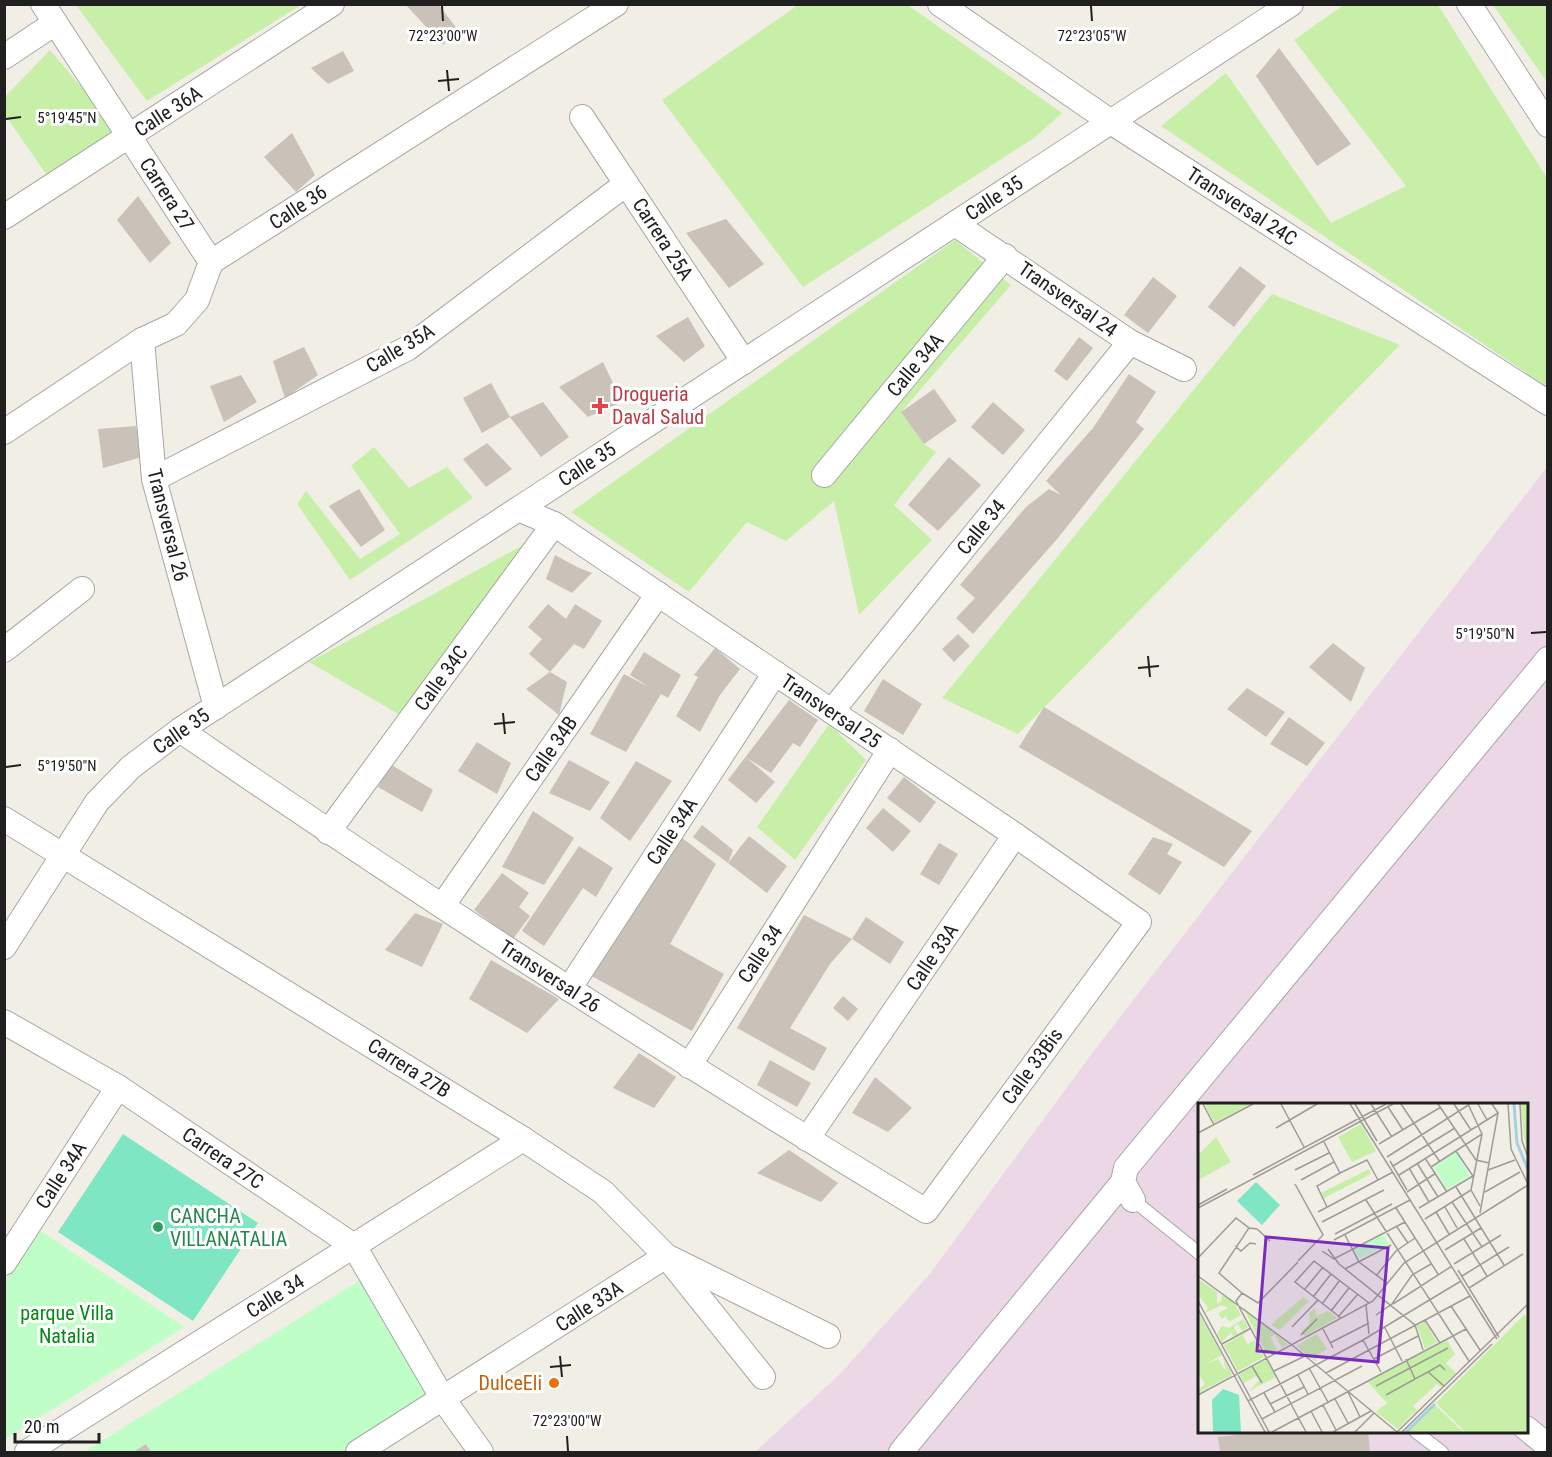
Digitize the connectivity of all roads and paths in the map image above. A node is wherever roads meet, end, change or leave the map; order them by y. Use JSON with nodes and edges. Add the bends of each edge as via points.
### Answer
{"nodes":[{"id":1,"x":332,"y":4,"type":"edge"},
{"id":2,"x":616,"y":4,"type":"edge"},
{"id":3,"x":940,"y":4,"type":"edge"},
{"id":4,"x":1291,"y":4,"type":"edge"},
{"id":5,"x":1468,"y":4,"type":"edge"},
{"id":6,"x":49,"y":14,"type":"edge"},
{"id":7,"x":4,"y":57,"type":"edge"},
{"id":8,"x":582,"y":117,"type":"dead end"},
{"id":9,"x":1111,"y":122,"type":"junction"},
{"id":10,"x":1548,"y":125,"type":"edge"},
{"id":11,"x":130,"y":136,"type":"junction"},
{"id":12,"x":626,"y":184,"type":"junction"},
{"id":13,"x":4,"y":218,"type":"edge"},
{"id":14,"x":955,"y":224,"type":"junction"},
{"id":15,"x":1005,"y":256,"type":"junction"},
{"id":16,"x":212,"y":262,"type":"junction"},
{"id":17,"x":142,"y":340,"type":"junction"},
{"id":18,"x":1130,"y":342,"type":"junction"},
{"id":19,"x":744,"y":362,"type":"junction"},
{"id":20,"x":1184,"y":369,"type":"dead end"},
{"id":21,"x":1548,"y":403,"type":"edge"},
{"id":22,"x":4,"y":432,"type":"edge"},
{"id":23,"x":824,"y":475,"type":"dead end"},
{"id":24,"x":154,"y":479,"type":"junction"},
{"id":25,"x":518,"y":509,"type":"junction"},
{"id":26,"x":554,"y":524,"type":"junction"},
{"id":27,"x":82,"y":589,"type":"dead end"},
{"id":28,"x":658,"y":594,"type":"junction"},
{"id":29,"x":4,"y":650,"type":"edge"},
{"id":30,"x":1548,"y":659,"type":"edge"},
{"id":31,"x":775,"y":673,"type":"junction"},
{"id":32,"x":216,"y":706,"type":"junction"},
{"id":33,"x":832,"y":711,"type":"junction"},
{"id":34,"x":180,"y":730,"type":"junction"},
{"id":35,"x":890,"y":750,"type":"junction"},
{"id":36,"x":4,"y":819,"type":"edge"},
{"id":37,"x":328,"y":832,"type":"junction"},
{"id":38,"x":1015,"y":835,"type":"junction"},
{"id":39,"x":63,"y":855,"type":"junction"},
{"id":40,"x":443,"y":904,"type":"junction"},
{"id":41,"x":1139,"y":922,"type":"joint"},
{"id":42,"x":4,"y":947,"type":"edge"},
{"id":43,"x":569,"y":989,"type":"junction"},
{"id":44,"x":4,"y":1022,"type":"edge"},
{"id":45,"x":688,"y":1066,"type":"junction"},
{"id":46,"x":118,"y":1087,"type":"junction"},
{"id":47,"x":523,"y":1139,"type":"junction"},
{"id":48,"x":807,"y":1139,"type":"junction"},
{"id":49,"x":1128,"y":1191,"type":"junction"},
{"id":50,"x":926,"y":1211,"type":"joint"},
{"id":51,"x":354,"y":1246,"type":"junction"},
{"id":52,"x":1198,"y":1252,"type":"edge"},
{"id":53,"x":666,"y":1256,"type":"junction"},
{"id":54,"x":4,"y":1263,"type":"edge"},
{"id":55,"x":828,"y":1336,"type":"dead end"},
{"id":56,"x":764,"y":1377,"type":"dead end"},
{"id":57,"x":443,"y":1398,"type":"junction"},
{"id":58,"x":1418,"y":1433,"type":"edge"},
{"id":59,"x":27,"y":1452,"type":"edge"},
{"id":60,"x":358,"y":1452,"type":"edge"},
{"id":61,"x":481,"y":1452,"type":"edge"},
{"id":62,"x":901,"y":1452,"type":"edge"},
{"id":63,"x":1442,"y":1452,"type":"edge"}],
"edges":[{"from":1,"to":11,"type":"street","name":"Calle 36A"},
{"from":2,"to":16,"type":"street","name":"Calle 36"},
{"from":3,"to":9,"type":"street","name":"Transversal 24C"},
{"from":4,"to":9,"type":"street","name":"Calle 35"},
{"from":5,"to":10,"type":"street"},
{"from":6,"to":7,"type":"street"},
{"from":6,"to":11,"type":"street","name":"Carrera 27"},
{"from":8,"to":12,"type":"street","name":"Carrera 25A"},
{"from":9,"to":14,"type":"street","name":"Calle 35"},
{"from":9,"to":21,"type":"street","name":"Transversal 24C"},
{"from":11,"to":13,"type":"street","name":"Calle 36A"},
{"from":11,"to":16,"type":"street","name":"Carrera 27"},
{"from":12,"to":19,"type":"street","name":"Carrera 25A"},
{"from":12,"to":24,"type":"street","name":"Calle 35A","via":[[408,348]]},
{"from":14,"to":15,"type":"street","name":"Transversal 24"},
{"from":14,"to":19,"type":"street","name":"Calle 35"},
{"from":15,"to":18,"type":"street","name":"Transversal 24"},
{"from":15,"to":23,"type":"street","name":"Calle 34A"},
{"from":16,"to":17,"type":"street","via":[[197,300],[176,324]]},
{"from":17,"to":22,"type":"street"},
{"from":17,"to":24,"type":"street","name":"Transversal 26"},
{"from":18,"to":20,"type":"street","name":"Transversal 24"},
{"from":18,"to":33,"type":"street","name":"Calle 34"},
{"from":19,"to":25,"type":"street","name":"Calle 35"},
{"from":24,"to":32,"type":"street","name":"Transversal 26"},
{"from":25,"to":26,"type":"street","name":"Transversal 25"},
{"from":25,"to":32,"type":"street","name":"Calle 35"},
{"from":26,"to":28,"type":"street","name":"Transversal 25"},
{"from":26,"to":37,"type":"street","name":"Calle 34C"},
{"from":27,"to":29,"type":"street"},
{"from":28,"to":31,"type":"street","name":"Transversal 25"},
{"from":28,"to":40,"type":"street","name":"Calle 34B"},
{"from":30,"to":49,"type":"street","via":[[1126,1168]]},
{"from":31,"to":33,"type":"street","name":"Transversal 25"},
{"from":31,"to":43,"type":"street","name":"Calle 34A"},
{"from":32,"to":34,"type":"street","name":"Calle 35"},
{"from":33,"to":35,"type":"street","name":"Transversal 25"},
{"from":34,"to":37,"type":"street","name":"Transversal 26"},
{"from":34,"to":39,"type":"street","name":"Calle 35","via":[[131,767],[97,802]]},
{"from":35,"to":38,"type":"street","name":"Transversal 25"},
{"from":35,"to":45,"type":"street","name":"Calle 34"},
{"from":36,"to":39,"type":"street","name":"Carrera 27B"},
{"from":37,"to":40,"type":"street","name":"Transversal 26"},
{"from":38,"to":41,"type":"street","name":"Transversal 25"},
{"from":38,"to":48,"type":"street","name":"Calle 33A"},
{"from":39,"to":42,"type":"street","name":"Calle 35"},
{"from":39,"to":47,"type":"street","name":"Carrera 27B"},
{"from":40,"to":43,"type":"street","name":"Transversal 26"},
{"from":41,"to":50,"type":"street","name":"Calle 33Bis"},
{"from":43,"to":45,"type":"street","name":"Transversal 26"},
{"from":44,"to":46,"type":"street","name":"Carrera 27C"},
{"from":45,"to":48,"type":"street","name":"Transversal 26"},
{"from":46,"to":51,"type":"street","name":"Carrera 27C"},
{"from":46,"to":54,"type":"street","name":"Calle 34A"},
{"from":47,"to":51,"type":"street","name":"Calle 34"},
{"from":47,"to":53,"type":"street","name":"Carrera 27B","via":[[603,1192]]},
{"from":48,"to":50,"type":"street","name":"Transversal 26"},
{"from":49,"to":52,"type":"lane"},
{"from":49,"to":62,"type":"street"},
{"from":51,"to":57,"type":"street","name":"Carrera 27C"},
{"from":51,"to":59,"type":"street","name":"Calle 34"},
{"from":53,"to":55,"type":"street"},
{"from":53,"to":56,"type":"street","name":"Carrera 27B"},
{"from":53,"to":57,"type":"street","name":"Calle 33A"},
{"from":57,"to":60,"type":"street","name":"Calle 33A"},
{"from":57,"to":61,"type":"street","name":"Carrera 27C"},
{"from":58,"to":63,"type":"lane"}]}
